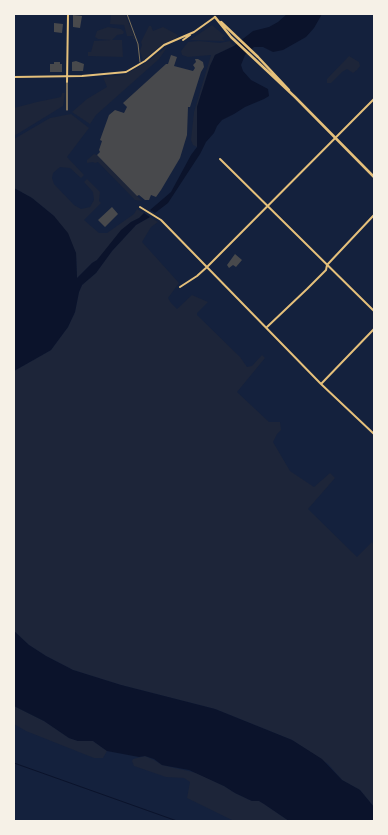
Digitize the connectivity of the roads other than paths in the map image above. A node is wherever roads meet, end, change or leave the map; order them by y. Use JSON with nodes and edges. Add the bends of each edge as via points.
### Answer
{"nodes":[{"id":1,"x":68,"y":14,"type":"edge"},
{"id":2,"x":127,"y":14,"type":"edge"},
{"id":3,"x":212,"y":14,"type":"edge"},
{"id":4,"x":215,"y":17,"type":"junction"},
{"id":5,"x":194,"y":32,"type":"junction"},
{"id":6,"x":183,"y":40,"type":"dead end"},
{"id":7,"x":140,"y":64,"type":"junction"},
{"id":8,"x":67,"y":76,"type":"junction"},
{"id":9,"x":14,"y":77,"type":"edge"},
{"id":10,"x":67,"y":82,"type":"joint"},
{"id":11,"x":295,"y":97,"type":"junction"},
{"id":12,"x":374,"y":99,"type":"edge"},
{"id":13,"x":67,"y":110,"type":"dead end"},
{"id":14,"x":335,"y":138,"type":"junction"},
{"id":15,"x":220,"y":159,"type":"dead end"},
{"id":16,"x":374,"y":178,"type":"edge"},
{"id":17,"x":268,"y":206,"type":"junction"},
{"id":18,"x":140,"y":207,"type":"dead end"},
{"id":19,"x":374,"y":215,"type":"edge"},
{"id":20,"x":327,"y":265,"type":"junction"},
{"id":21,"x":207,"y":267,"type":"junction"},
{"id":22,"x":180,"y":287,"type":"dead end"},
{"id":23,"x":374,"y":311,"type":"edge"},
{"id":24,"x":267,"y":327,"type":"junction"},
{"id":25,"x":374,"y":328,"type":"edge"},
{"id":26,"x":321,"y":384,"type":"junction"},
{"id":27,"x":374,"y":434,"type":"edge"}],
"edges":[{"from":1,"to":8,"type":"street"},
{"from":2,"to":7,"type":"lane","via":[[138,44]]},
{"from":3,"to":4,"type":"main road"},
{"from":4,"to":5,"type":"street"},
{"from":4,"to":11,"type":"main road"},
{"from":4,"to":11,"type":"main road","via":[[231,37]]},
{"from":5,"to":6,"type":"street"},
{"from":5,"to":7,"type":"street","via":[[164,46]]},
{"from":7,"to":8,"type":"street","via":[[121,73]]},
{"from":8,"to":9,"type":"street"},
{"from":8,"to":10,"type":"street"},
{"from":10,"to":13,"type":"street"},
{"from":11,"to":14,"type":"main road"},
{"from":12,"to":14,"type":"street"},
{"from":14,"to":16,"type":"main road"},
{"from":14,"to":17,"type":"street"},
{"from":15,"to":17,"type":"street"},
{"from":17,"to":20,"type":"street"},
{"from":17,"to":21,"type":"street"},
{"from":18,"to":21,"type":"street","via":[[161,220]]},
{"from":19,"to":20,"type":"street"},
{"from":20,"to":23,"type":"street"},
{"from":20,"to":24,"type":"street","via":[[326,270]]},
{"from":21,"to":22,"type":"street"},
{"from":21,"to":24,"type":"street"},
{"from":24,"to":26,"type":"street"},
{"from":25,"to":26,"type":"street"},
{"from":26,"to":27,"type":"street"}]}
